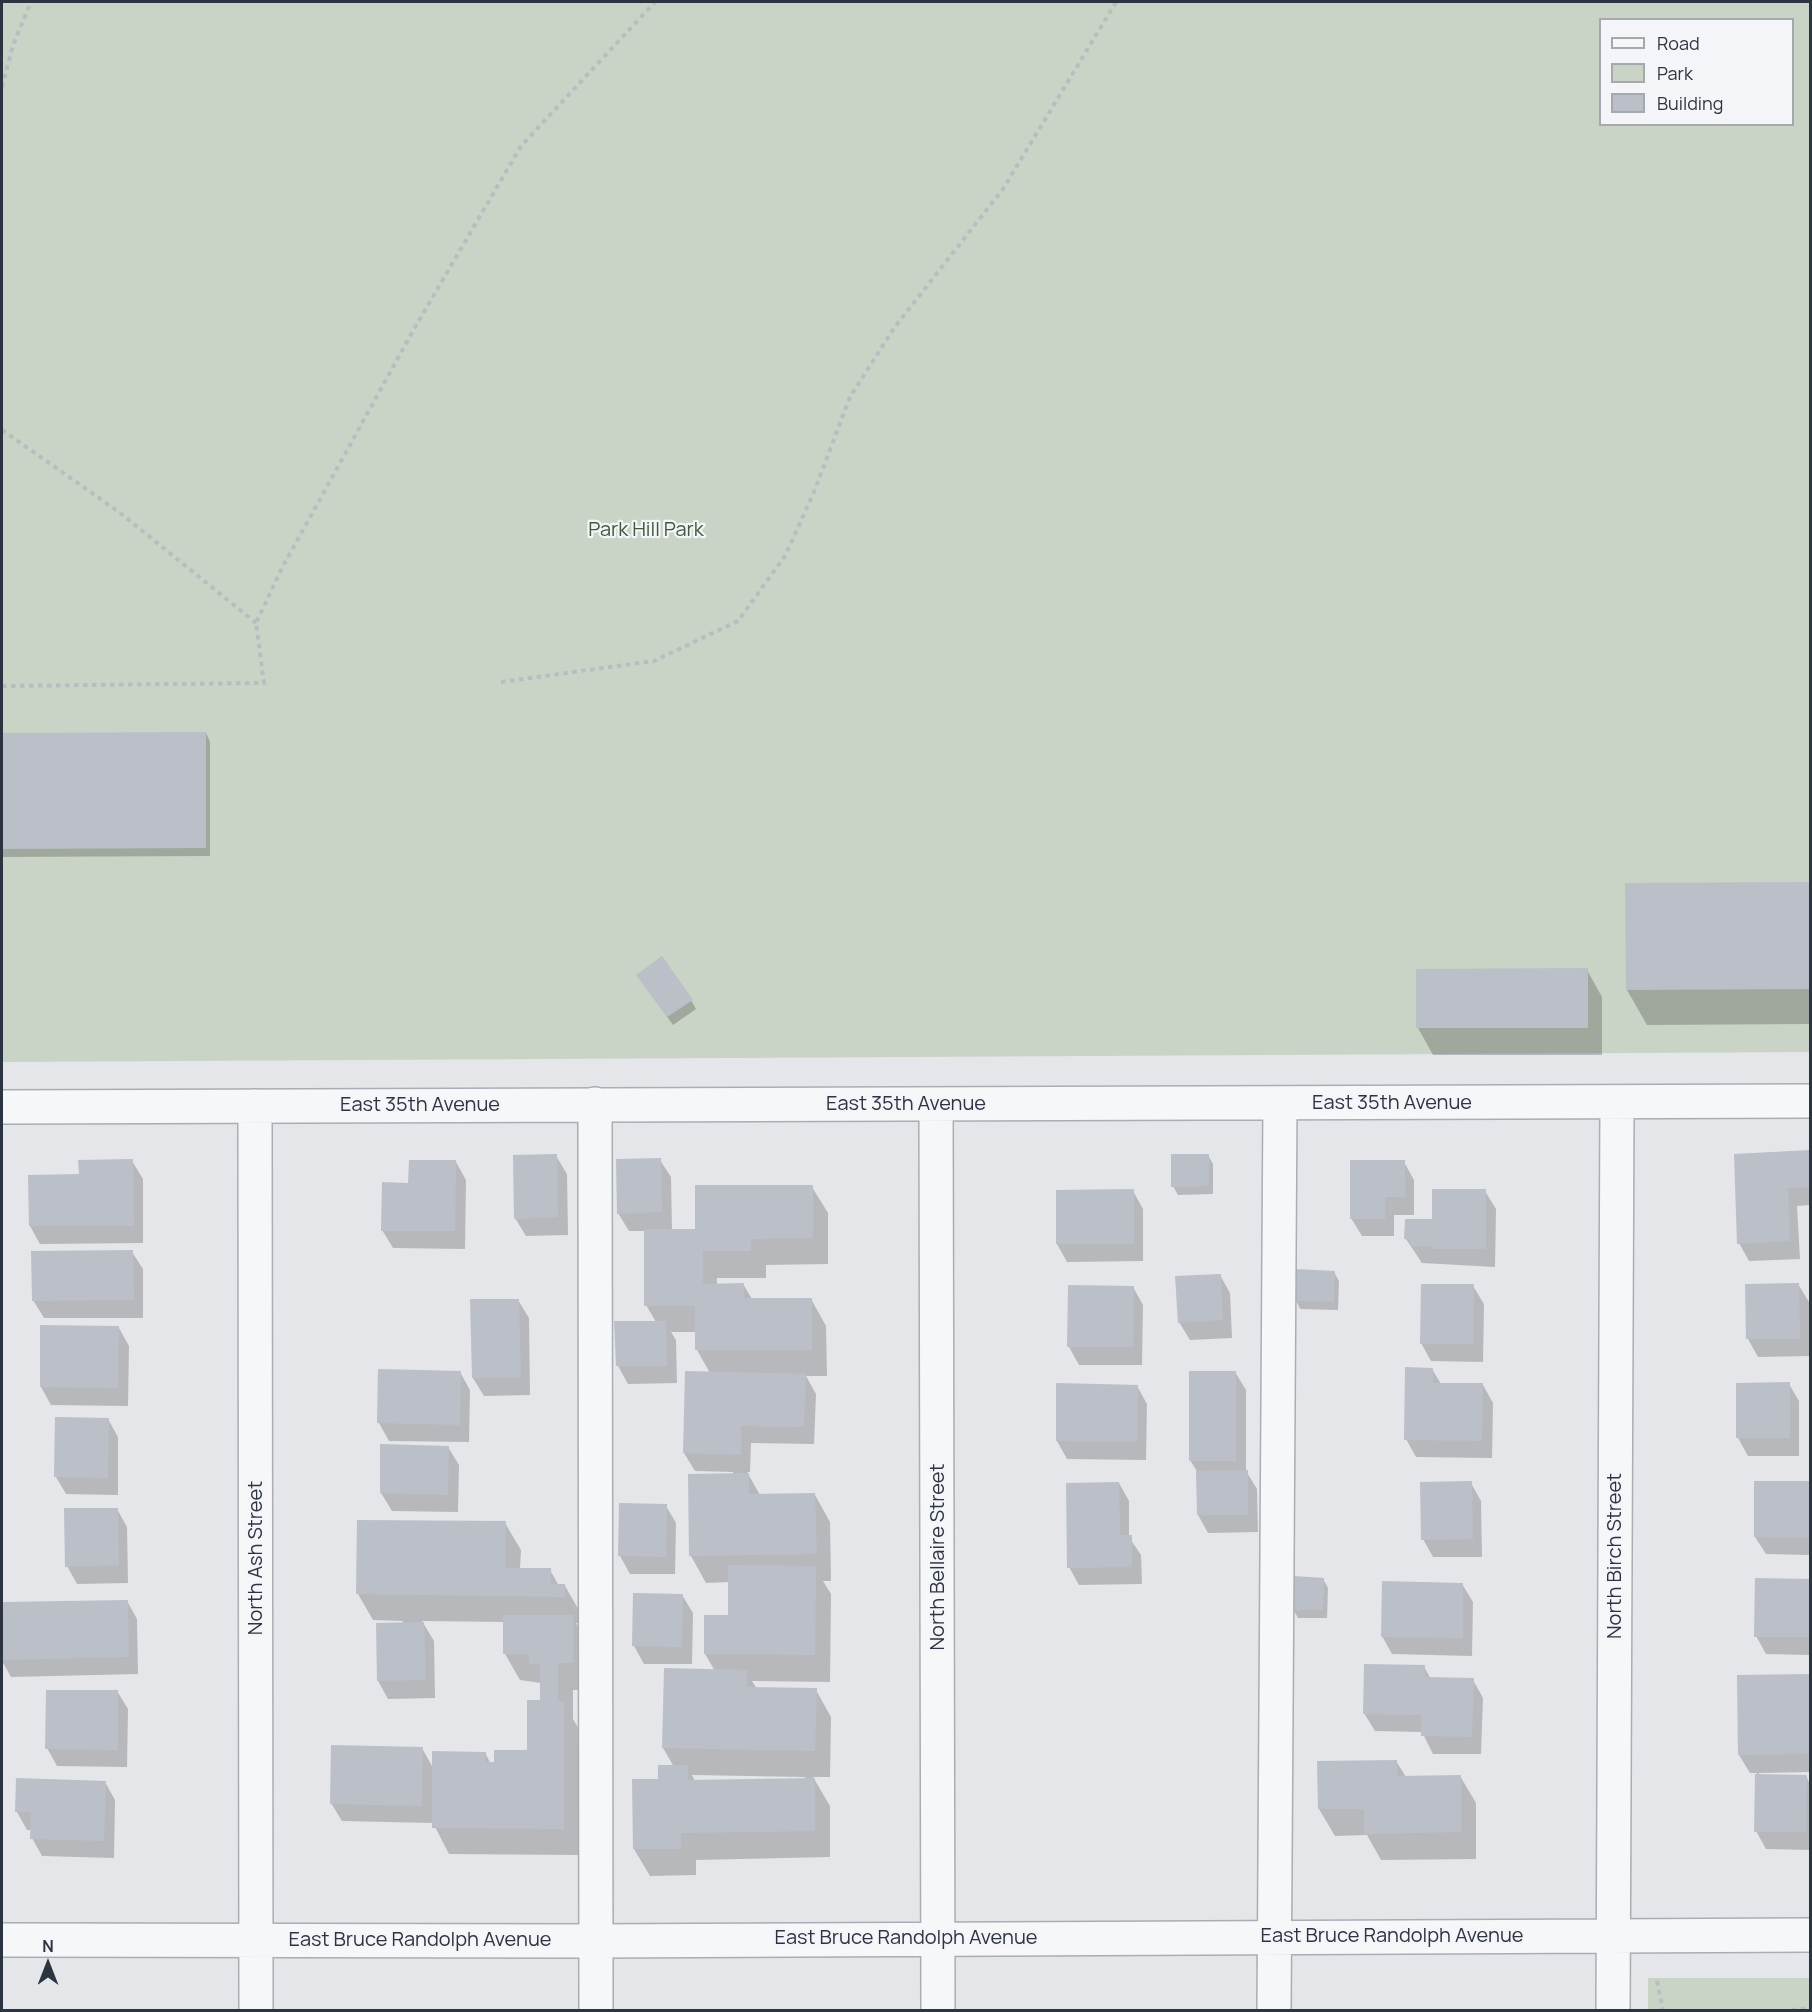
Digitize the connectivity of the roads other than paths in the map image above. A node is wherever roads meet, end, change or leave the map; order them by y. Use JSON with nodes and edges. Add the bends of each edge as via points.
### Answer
{"nodes":[{"id":1,"x":1810,"y":1101,"type":"edge"},
{"id":2,"x":1617,"y":1102,"type":"junction"},
{"id":3,"x":1280,"y":1103,"type":"junction"},
{"id":4,"x":595,"y":1104,"type":"junction"},
{"id":5,"x":936,"y":1104,"type":"junction"},
{"id":6,"x":255,"y":1106,"type":"junction"},
{"id":7,"x":2,"y":1107,"type":"edge"},
{"id":8,"x":1613,"y":1935,"type":"junction"},
{"id":9,"x":1810,"y":1935,"type":"edge"},
{"id":10,"x":1274,"y":1936,"type":"junction"},
{"id":11,"x":938,"y":1938,"type":"junction"},
{"id":12,"x":256,"y":1939,"type":"junction"},
{"id":13,"x":2,"y":1940,"type":"edge"},
{"id":14,"x":595,"y":1941,"type":"junction"},
{"id":15,"x":256,"y":2010,"type":"edge"},
{"id":16,"x":596,"y":2010,"type":"edge"},
{"id":17,"x":938,"y":2010,"type":"edge"},
{"id":18,"x":1274,"y":2010,"type":"edge"},
{"id":19,"x":1613,"y":2010,"type":"edge"}],
"edges":[{"from":1,"to":2,"type":"street","name":"East 35th Avenue"},
{"from":2,"to":3,"type":"street","name":"East 35th Avenue"},
{"from":2,"to":8,"type":"street","name":"North Birch Street"},
{"from":3,"to":5,"type":"street","name":"East 35th Avenue"},
{"from":3,"to":10,"type":"street"},
{"from":4,"to":5,"type":"street","name":"East 35th Avenue"},
{"from":4,"to":6,"type":"street","name":"East 35th Avenue"},
{"from":4,"to":14,"type":"street"},
{"from":5,"to":11,"type":"street","name":"North Bellaire Street"},
{"from":6,"to":7,"type":"street","name":"East 35th Avenue"},
{"from":6,"to":12,"type":"street","name":"North Ash Street"},
{"from":8,"to":9,"type":"street","name":"East Bruce Randolph Avenue"},
{"from":8,"to":10,"type":"street","name":"East Bruce Randolph Avenue"},
{"from":8,"to":19,"type":"street","name":"North Birch Street"},
{"from":10,"to":11,"type":"street","name":"East Bruce Randolph Avenue"},
{"from":10,"to":18,"type":"street"},
{"from":11,"to":14,"type":"street","name":"East Bruce Randolph Avenue"},
{"from":11,"to":17,"type":"street","name":"North Bellaire Street"},
{"from":12,"to":13,"type":"street","name":"East Bruce Randolph Avenue"},
{"from":12,"to":14,"type":"street","name":"East Bruce Randolph Avenue"},
{"from":12,"to":15,"type":"street","name":"North Ash Street"},
{"from":14,"to":16,"type":"street"}]}
